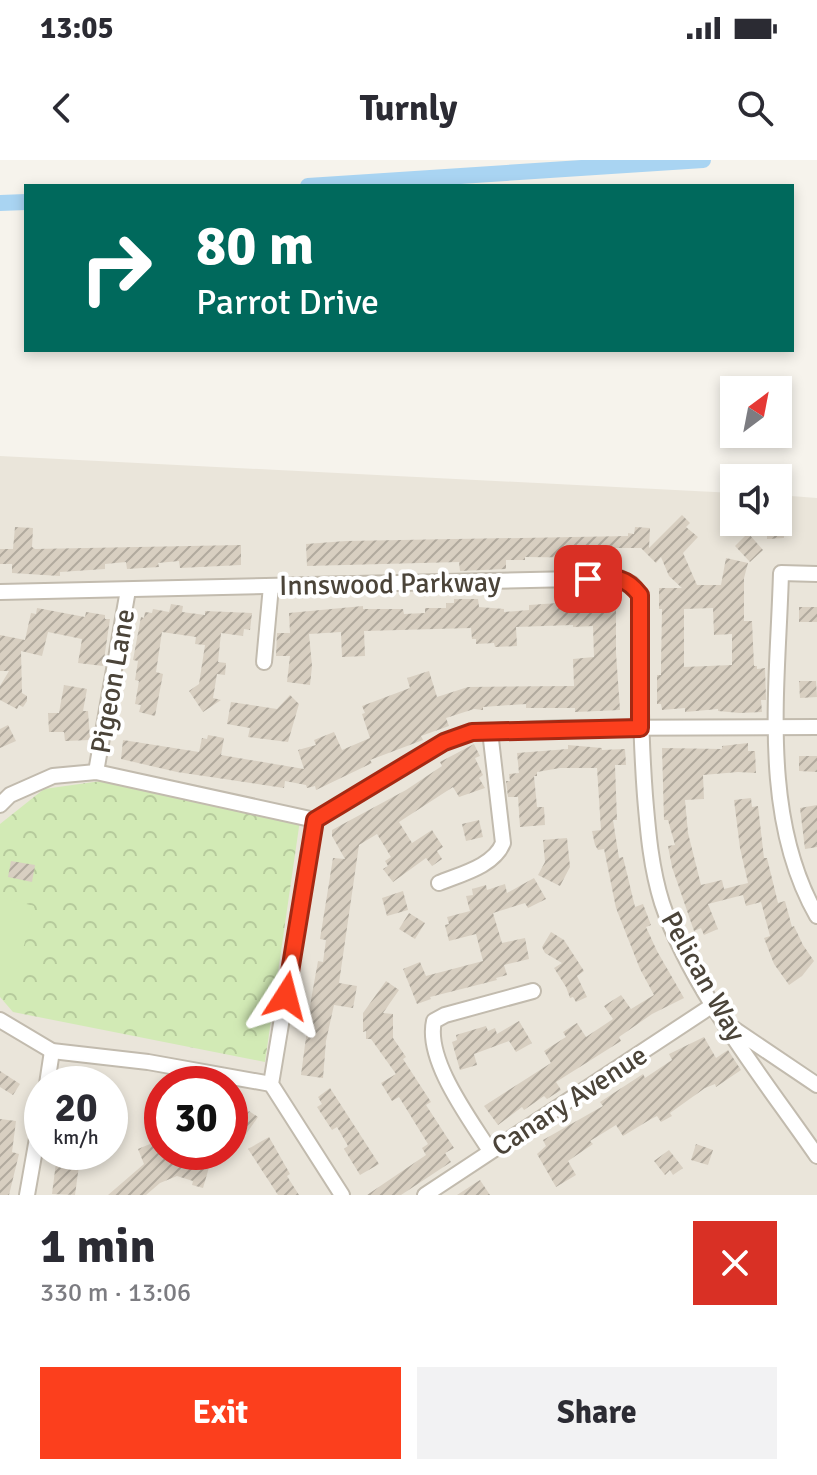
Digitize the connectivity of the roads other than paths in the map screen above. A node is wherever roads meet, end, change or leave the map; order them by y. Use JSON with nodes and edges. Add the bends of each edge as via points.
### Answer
{"nodes":[{"id":1,"x":817,"y":574,"type":"edge"},
{"id":2,"x":271,"y":586,"type":"junction"},
{"id":3,"x":128,"y":590,"type":"junction"},
{"id":4,"x":0,"y":592,"type":"edge"},
{"id":5,"x":264,"y":662,"type":"dead end"},
{"id":6,"x":817,"y":727,"type":"edge"},
{"id":7,"x":640,"y":728,"type":"junction"},
{"id":8,"x":777,"y":729,"type":"junction"},
{"id":9,"x":490,"y":731,"type":"junction"},
{"id":10,"x":96,"y":772,"type":"junction"},
{"id":11,"x":0,"y":805,"type":"edge"},
{"id":12,"x":315,"y":820,"type":"junction"},
{"id":13,"x":439,"y":883,"type":"dead end"},
{"id":14,"x":817,"y":916,"type":"edge"},
{"id":15,"x":533,"y":991,"type":"dead end"},
{"id":16,"x":713,"y":1005,"type":"junction"},
{"id":17,"x":0,"y":1020,"type":"edge"},
{"id":18,"x":727,"y":1024,"type":"junction"},
{"id":19,"x":52,"y":1051,"type":"junction"},
{"id":20,"x":50,"y":1066,"type":"edge"},
{"id":21,"x":271,"y":1084,"type":"junction"},
{"id":22,"x":817,"y":1085,"type":"edge"},
{"id":23,"x":490,"y":1151,"type":"junction"},
{"id":24,"x":817,"y":1156,"type":"edge"},
{"id":25,"x":31,"y":1170,"type":"edge"},
{"id":26,"x":27,"y":1195,"type":"edge"},
{"id":27,"x":342,"y":1195,"type":"edge"},
{"id":28,"x":425,"y":1195,"type":"edge"}],
"edges":[{"from":1,"to":8,"type":"street","via":[[781,573]]},
{"from":2,"to":3,"type":"street","name":"Innswood Parkway"},
{"from":2,"to":5,"type":"street"},
{"from":2,"to":7,"type":"street","name":"Innswood Parkway","via":[[620,578],[640,595]]},
{"from":3,"to":4,"type":"street","name":"Innswood Parkway"},
{"from":3,"to":10,"type":"street","name":"Pigeon Lane"},
{"from":6,"to":8,"type":"street"},
{"from":7,"to":8,"type":"street"},
{"from":7,"to":9,"type":"street"},
{"from":7,"to":16,"type":"street","name":"Pelican Way","via":[[649,851],[663,904]]},
{"from":8,"to":14,"type":"street","via":[[781,815],[803,891]]},
{"from":9,"to":12,"type":"street","via":[[444,742]]},
{"from":9,"to":13,"type":"street","via":[[503,843],[499,854],[487,862]]},
{"from":10,"to":11,"type":"street","via":[[53,776]]},
{"from":10,"to":12,"type":"street"},
{"from":12,"to":21,"type":"street"},
{"from":15,"to":23,"type":"street","via":[[434,1021],[445,1079]]},
{"from":16,"to":18,"type":"street","name":"Pelican Way"},
{"from":16,"to":23,"type":"street","name":"Canary Avenue"},
{"from":17,"to":19,"type":"street"},
{"from":18,"to":22,"type":"street"},
{"from":18,"to":24,"type":"street","name":"Pelican Way"},
{"from":19,"to":20,"type":"street"},
{"from":19,"to":21,"type":"street"},
{"from":21,"to":27,"type":"street"},
{"from":23,"to":28,"type":"street","name":"Canary Avenue"},
{"from":25,"to":26,"type":"street"}]}
